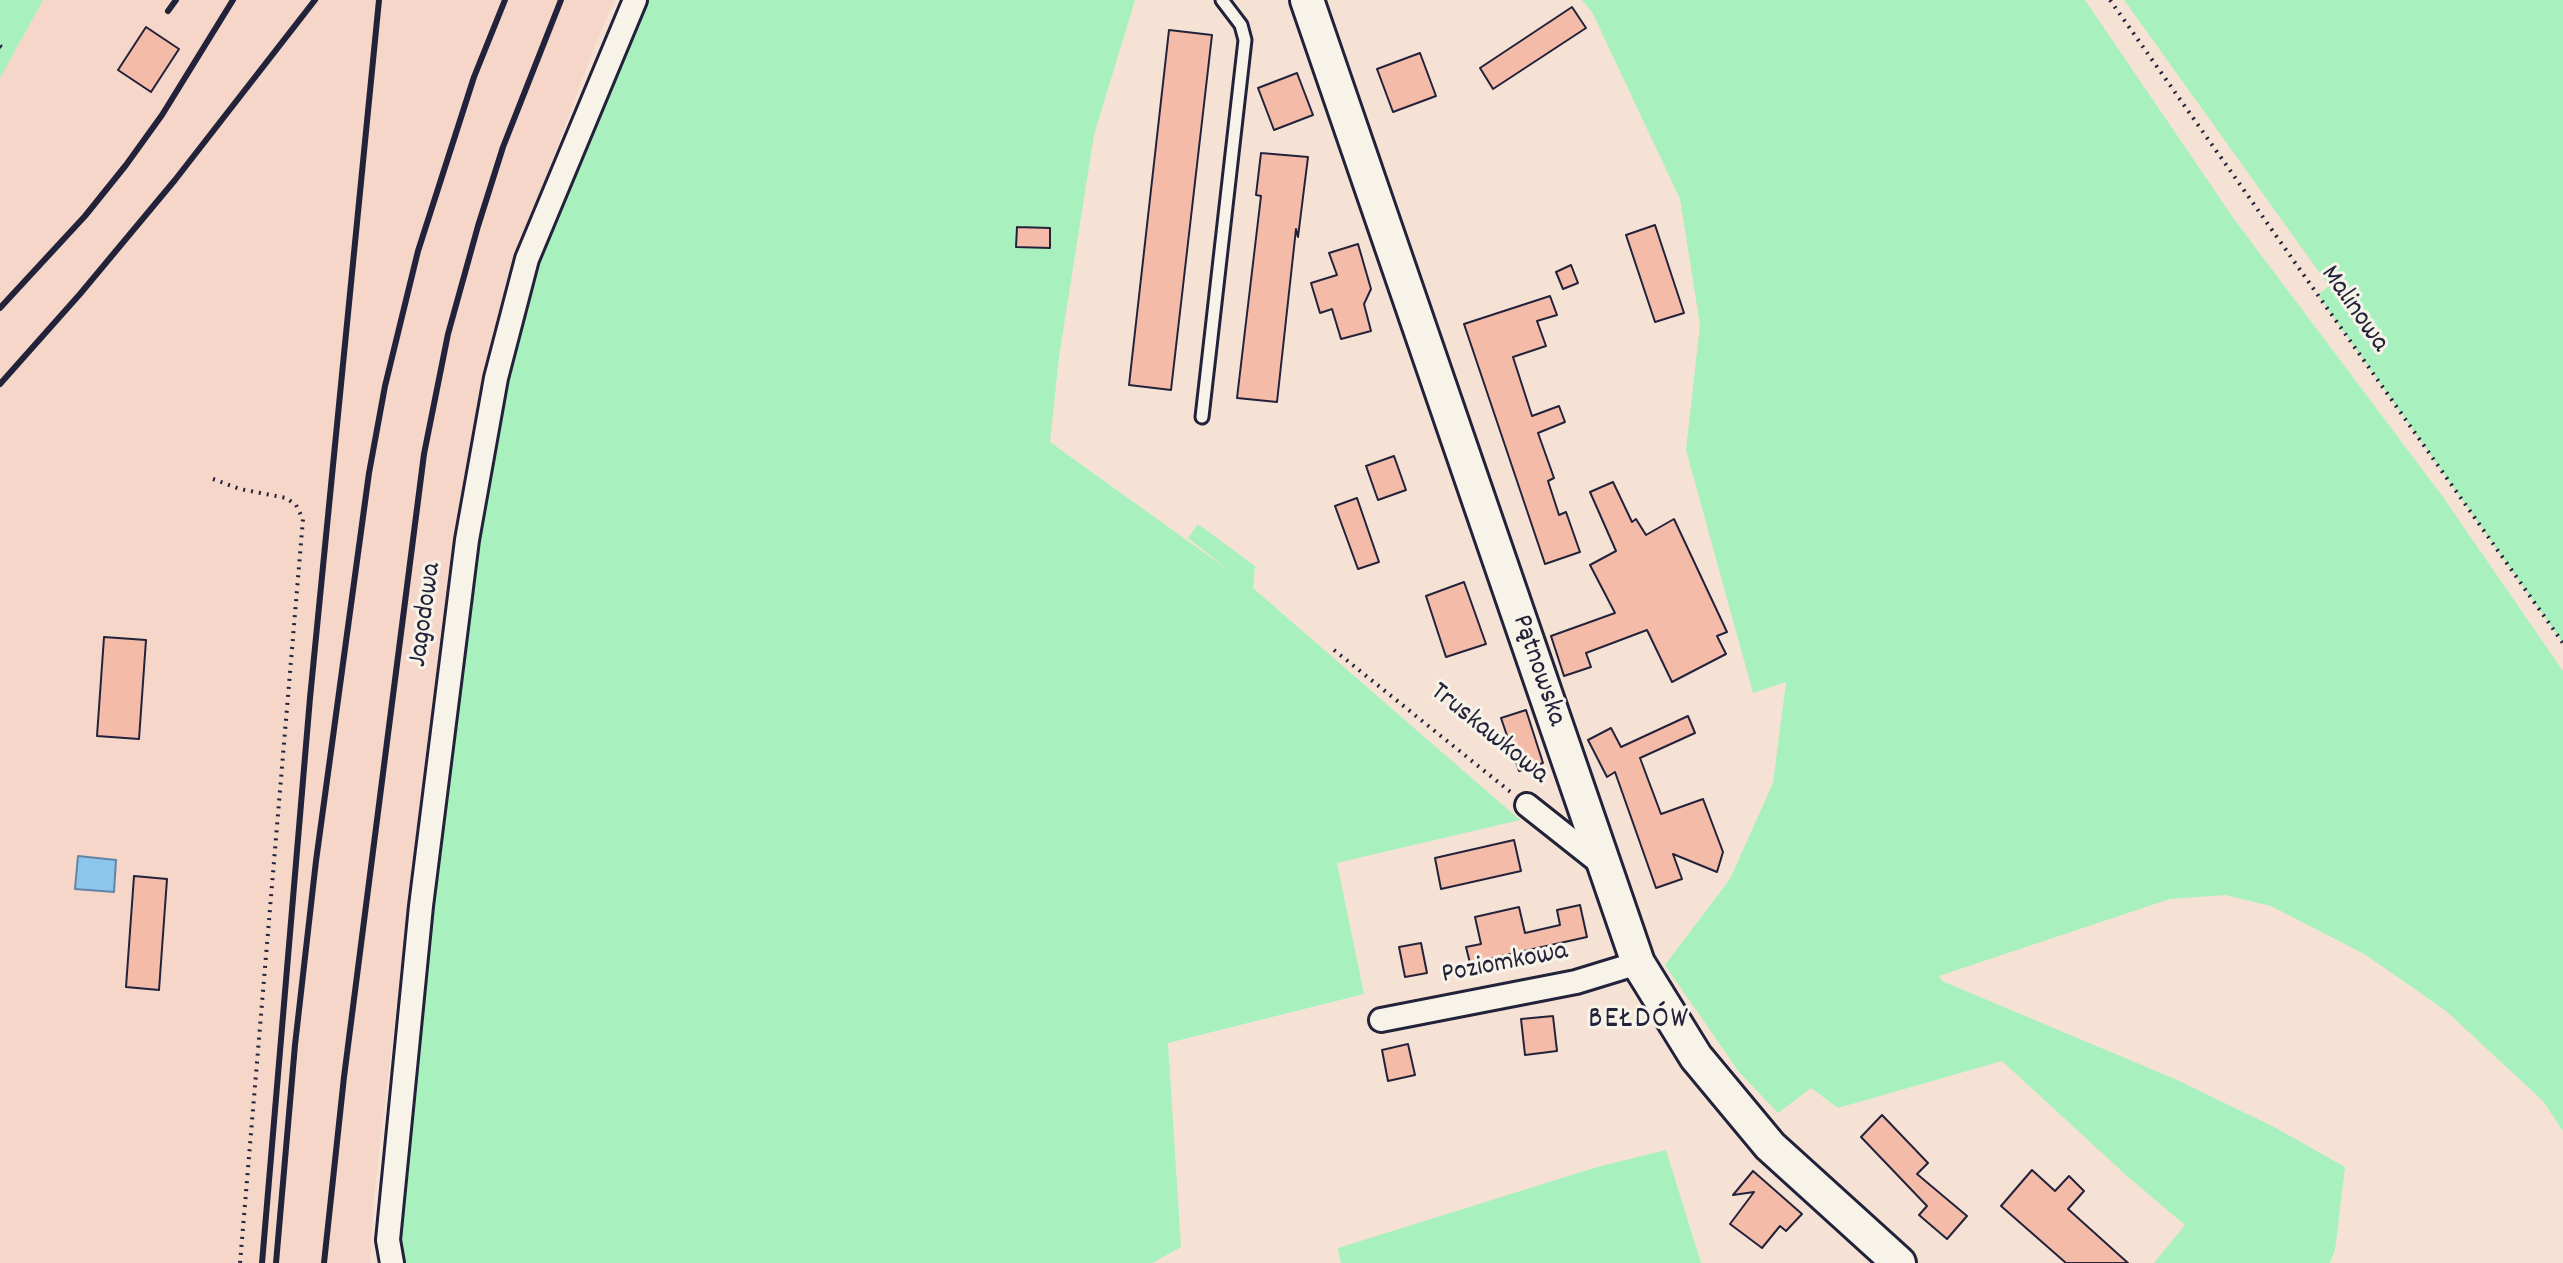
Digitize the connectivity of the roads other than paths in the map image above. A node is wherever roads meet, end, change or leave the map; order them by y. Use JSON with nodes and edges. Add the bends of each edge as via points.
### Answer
{"nodes":[{"id":1,"x":635,"y":0,"type":"edge"},
{"id":2,"x":1222,"y":0,"type":"edge"},
{"id":3,"x":1307,"y":0,"type":"edge"},
{"id":4,"x":1202,"y":417,"type":"dead end"},
{"id":5,"x":1527,"y":805,"type":"road end"},
{"id":6,"x":1605,"y":867,"type":"junction"},
{"id":7,"x":1638,"y":963,"type":"junction"},
{"id":8,"x":1381,"y":1020,"type":"dead end"},
{"id":9,"x":392,"y":1263,"type":"edge"},
{"id":10,"x":1899,"y":1263,"type":"edge"}],
"edges":[{"from":1,"to":9,"type":"street","name":"Jagodowa","via":[[527,259],[496,378],[467,540],[421,906],[388,1240]]},
{"from":2,"to":4,"type":"lane","via":[[1241,25],[1245,40]]},
{"from":3,"to":6,"type":"street","name":"Pątnowska"},
{"from":5,"to":6,"type":"street","name":"Truskawkowa"},
{"from":6,"to":7,"type":"street","name":"Pątnowska"},
{"from":7,"to":8,"type":"street","name":"Poziomkowa","via":[[1576,982]]},
{"from":7,"to":10,"type":"street","name":"Pątnowska","via":[[1696,1057],[1770,1146]]}]}
